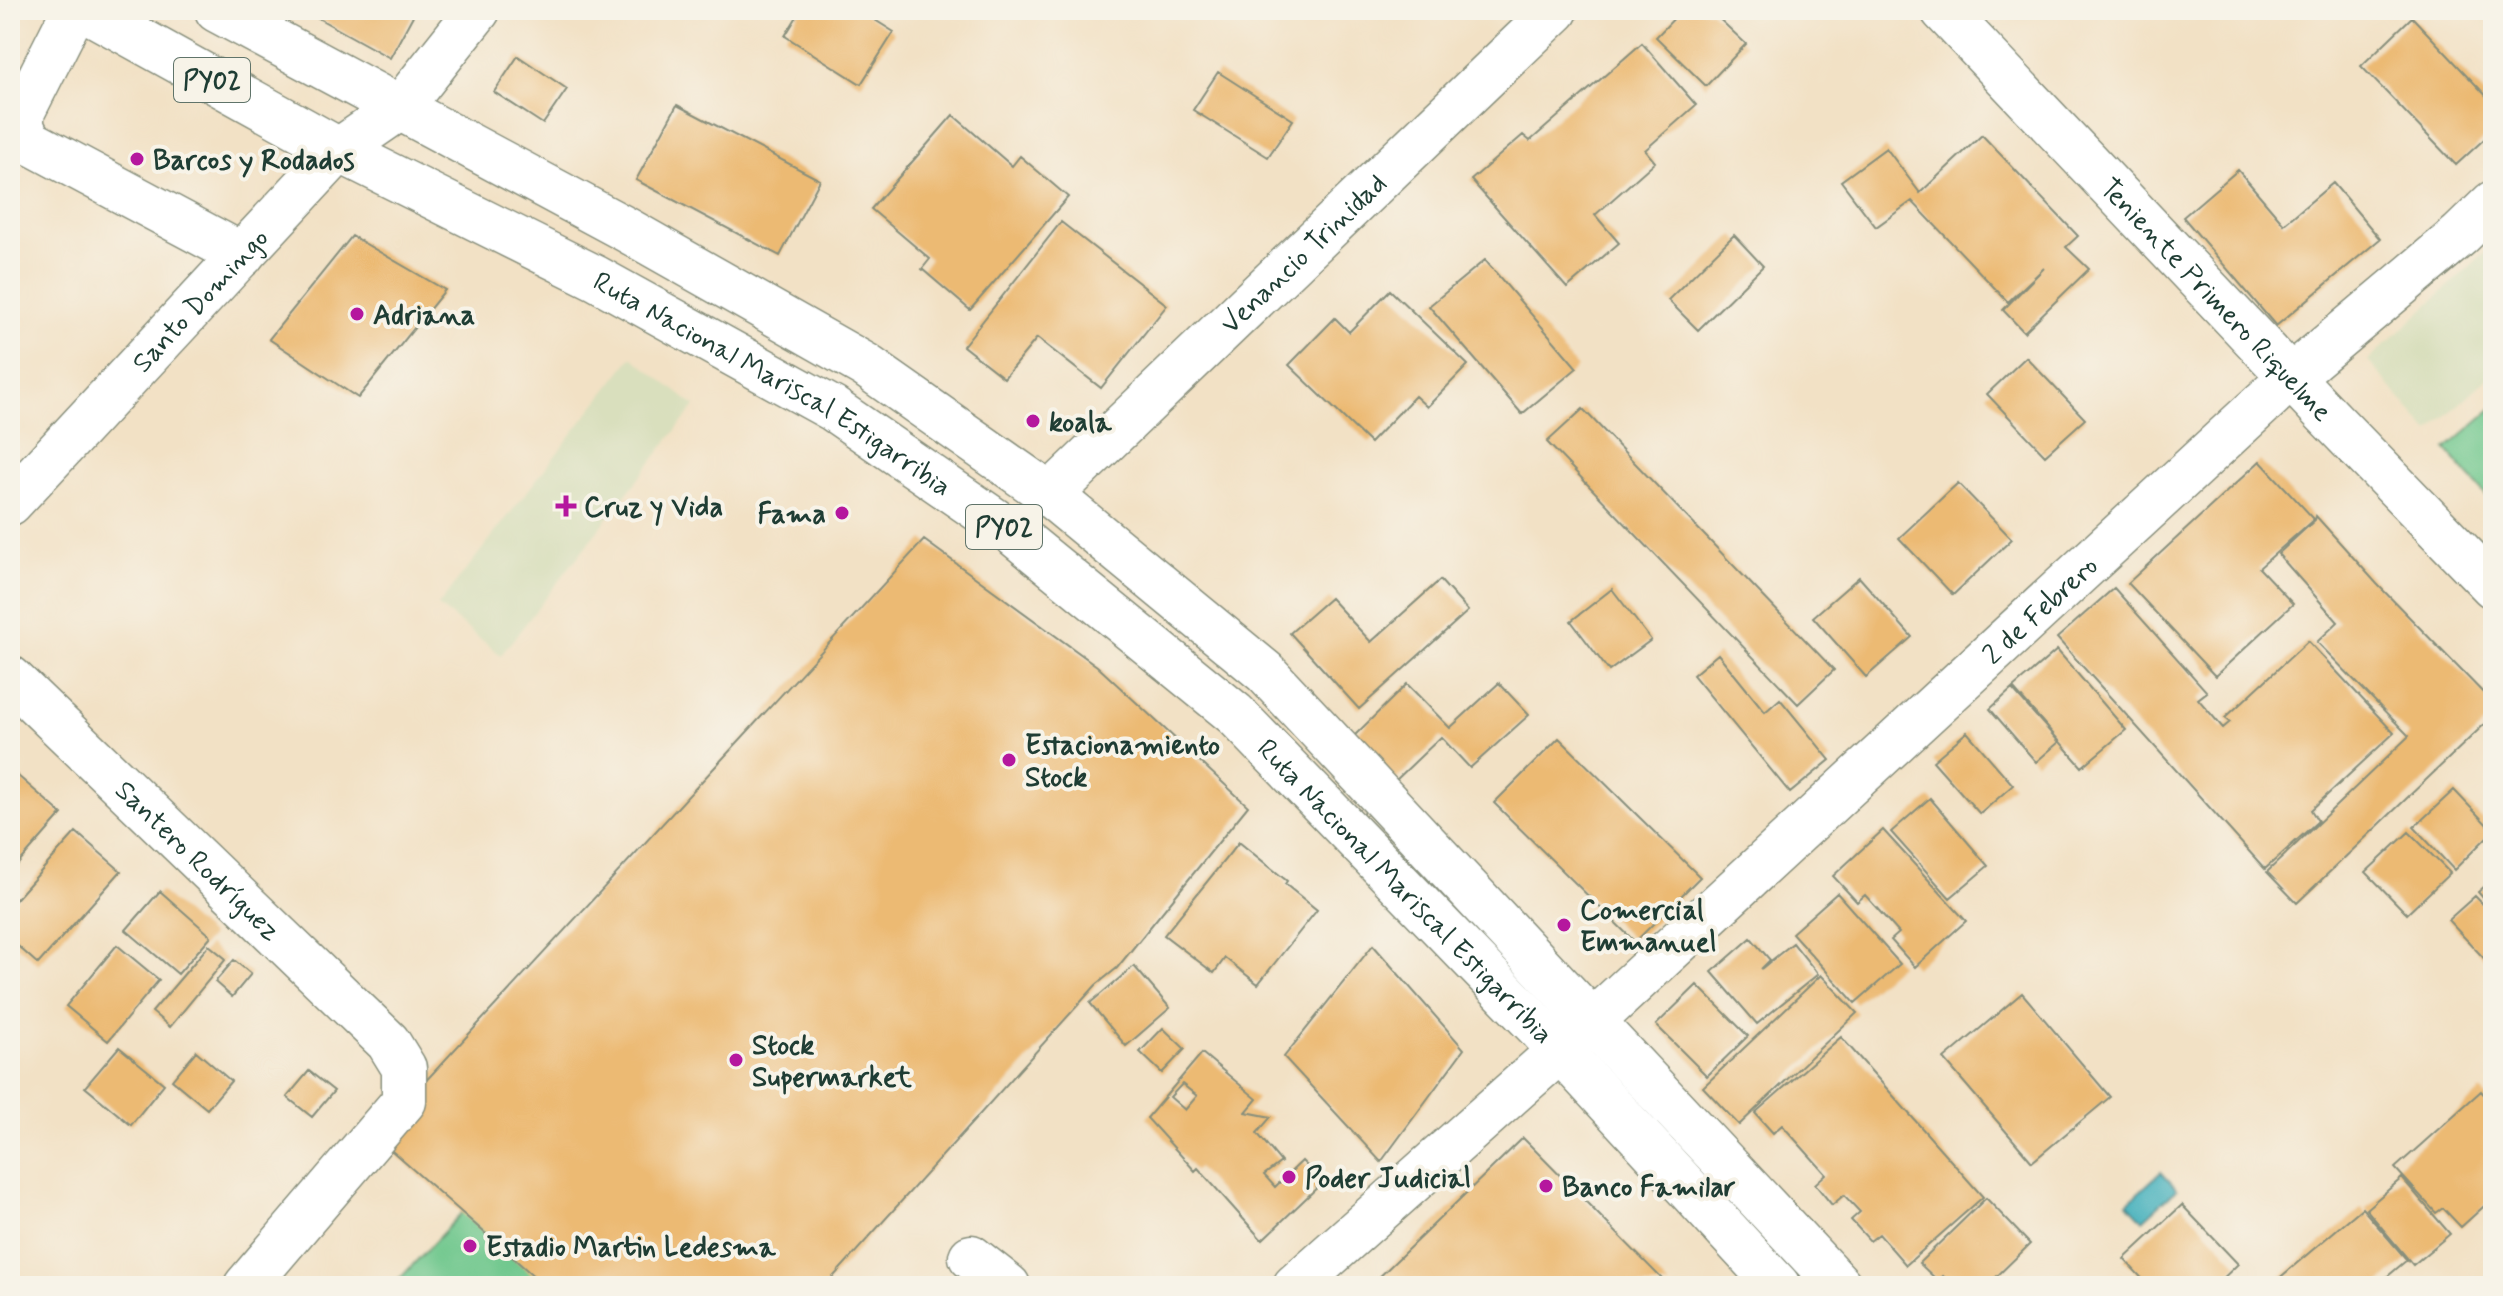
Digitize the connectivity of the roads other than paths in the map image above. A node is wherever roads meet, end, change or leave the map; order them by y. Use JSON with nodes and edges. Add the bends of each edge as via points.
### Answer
{"nodes":[{"id":1,"x":74,"y":10,"type":"edge"},
{"id":2,"x":86,"y":10,"type":"edge"},
{"id":3,"x":217,"y":10,"type":"edge"},
{"id":4,"x":478,"y":10,"type":"edge"},
{"id":5,"x":1556,"y":10,"type":"edge"},
{"id":6,"x":1943,"y":10,"type":"edge"},
{"id":7,"x":400,"y":108,"type":"junction"},
{"id":8,"x":339,"y":150,"type":"junction"},
{"id":9,"x":2493,"y":203,"type":"edge"},
{"id":10,"x":242,"y":255,"type":"junction"},
{"id":11,"x":2291,"y":377,"type":"junction"},
{"id":12,"x":1050,"y":495,"type":"junction"},
{"id":13,"x":10,"y":503,"type":"edge"},
{"id":14,"x":2493,"y":586,"type":"edge"},
{"id":15,"x":10,"y":678,"type":"edge"},
{"id":16,"x":1593,"y":1021,"type":"junction"},
{"id":17,"x":1560,"y":1051,"type":"junction"},
{"id":18,"x":971,"y":1257,"type":"dead end"},
{"id":19,"x":246,"y":1286,"type":"edge"},
{"id":20,"x":1008,"y":1286,"type":"edge"},
{"id":21,"x":1295,"y":1286,"type":"edge"},
{"id":22,"x":1778,"y":1286,"type":"edge"},
{"id":23,"x":1840,"y":1286,"type":"edge"}],
"edges":[{"from":1,"to":10,"type":"main road","via":[[22,113],[30,142]]},
{"from":2,"to":8,"type":"main road","name":"Ruta Nacional Mariscal Estigarribia","number":"PY02"},
{"from":3,"to":7,"type":"main road","name":"Ruta Nacional Mariscal Estigarribia","number":"PY02"},
{"from":4,"to":7,"type":"main road","name":"Santo Domingo"},
{"from":5,"to":12,"type":"main road","name":"Venancio Trinidad"},
{"from":6,"to":11,"type":"main road","name":"Teniente Primero Riquelme"},
{"from":7,"to":8,"type":"main road","name":"Santo Domingo"},
{"from":7,"to":12,"type":"main road","name":"Ruta Nacional Mariscal Estigarribia","number":"PY02","via":[[865,365]]},
{"from":8,"to":10,"type":"main road","name":"Santo Domingo"},
{"from":8,"to":17,"type":"main road","name":"Ruta Nacional Mariscal Estigarribia","number":"PY02","via":[[596,278],[833,409],[1013,533],[1235,714]]},
{"from":9,"to":11,"type":"main road","name":"2 de Febrero"},
{"from":10,"to":13,"type":"main road","name":"Santo Domingo"},
{"from":11,"to":14,"type":"main road","name":"Teniente Primero Riquelme"},
{"from":11,"to":16,"type":"main road","name":"2 de Febrero"},
{"from":12,"to":16,"type":"main road","name":"Ruta Nacional Mariscal Estigarribia","number":"PY02","via":[[1265,672]]},
{"from":15,"to":19,"type":"main road","name":"Santero Rodríguez","via":[[388,1042],[404,1068],[404,1101]]},
{"from":16,"to":17,"type":"main road","name":"2 de Febrero"},
{"from":16,"to":23,"type":"main road","name":"Ruta Nacional Mariscal Estigarribia","number":"PY02"},
{"from":17,"to":21,"type":"main road","name":"2 de Febrero"},
{"from":17,"to":22,"type":"main road","name":"Ruta Nacional Mariscal Estigarribia","number":"PY02"},
{"from":18,"to":20,"type":"main road"}]}
